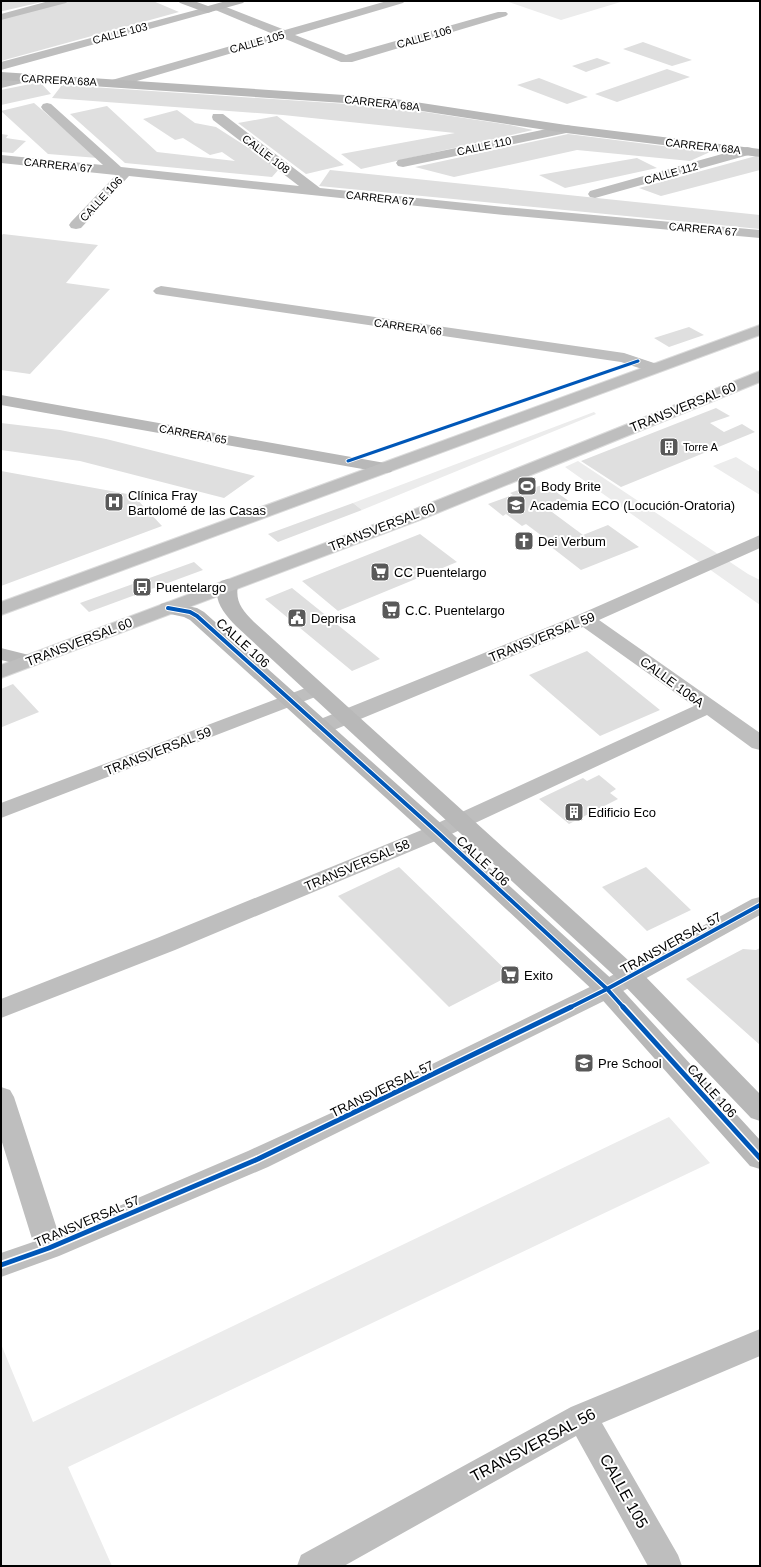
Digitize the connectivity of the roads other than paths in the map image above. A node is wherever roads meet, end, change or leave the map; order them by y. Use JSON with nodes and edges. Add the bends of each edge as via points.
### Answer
{"nodes":[{"id":1,"x":62,"y":1,"type":"edge"},
{"id":2,"x":184,"y":1,"type":"edge"},
{"id":3,"x":239,"y":1,"type":"edge"},
{"id":4,"x":399,"y":1,"type":"edge"},
{"id":5,"x":212,"y":9,"type":"junction"},
{"id":6,"x":502,"y":14,"type":"dead end"},
{"id":7,"x":1,"y":17,"type":"edge"},
{"id":8,"x":285,"y":34,"type":"junction"},
{"id":9,"x":1,"y":66,"type":"edge"},
{"id":10,"x":1,"y":76,"type":"edge"},
{"id":11,"x":27,"y":78,"type":"junction"},
{"id":12,"x":116,"y":83,"type":"junction"},
{"id":13,"x":1,"y":84,"type":"edge"},
{"id":14,"x":47,"y":108,"type":"dead end"},
{"id":15,"x":218,"y":118,"type":"dead end"},
{"id":16,"x":566,"y":129,"type":"junction"},
{"id":17,"x":754,"y":152,"type":"edge"},
{"id":18,"x":1,"y":159,"type":"edge"},
{"id":19,"x":403,"y":163,"type":"dead end"},
{"id":20,"x":122,"y":171,"type":"junction"},
{"id":21,"x":315,"y":191,"type":"junction"},
{"id":22,"x":595,"y":194,"type":"dead end"},
{"id":23,"x":76,"y":226,"type":"dead end"},
{"id":24,"x":760,"y":234,"type":"edge"},
{"id":25,"x":161,"y":291,"type":"dead end"},
{"id":26,"x":760,"y":330,"type":"edge"},
{"id":27,"x":654,"y":368,"type":"junction"},
{"id":28,"x":760,"y":376,"type":"edge"},
{"id":29,"x":1,"y":400,"type":"edge"},
{"id":30,"x":385,"y":468,"type":"junction"},
{"id":31,"x":760,"y":541,"type":"edge"},
{"id":32,"x":228,"y":585,"type":"junction"},
{"id":33,"x":168,"y":608,"type":"junction"},
{"id":34,"x":1,"y":609,"type":"edge"},
{"id":35,"x":585,"y":619,"type":"junction"},
{"id":36,"x":1,"y":654,"type":"edge"},
{"id":37,"x":30,"y":661,"type":"junction"},
{"id":38,"x":1,"y":672,"type":"edge"},
{"id":39,"x":316,"y":690,"type":"junction"},
{"id":40,"x":292,"y":700,"type":"junction"},
{"id":41,"x":708,"y":707,"type":"junction"},
{"id":42,"x":345,"y":717,"type":"junction"},
{"id":43,"x":322,"y":727,"type":"junction"},
{"id":44,"x":760,"y":743,"type":"edge"},
{"id":45,"x":1,"y":811,"type":"edge"},
{"id":46,"x":461,"y":821,"type":"junction"},
{"id":47,"x":437,"y":832,"type":"junction"},
{"id":48,"x":760,"y":905,"type":"edge"},
{"id":49,"x":630,"y":976,"type":"junction"},
{"id":50,"x":607,"y":989,"type":"junction"},
{"id":51,"x":1,"y":1009,"type":"edge"},
{"id":52,"x":1,"y":1097,"type":"edge"},
{"id":53,"x":760,"y":1111,"type":"edge"},
{"id":54,"x":760,"y":1158,"type":"edge"},
{"id":55,"x":49,"y":1248,"type":"junction"},
{"id":56,"x":1,"y":1265,"type":"edge"},
{"id":57,"x":760,"y":1342,"type":"edge"},
{"id":58,"x":582,"y":1417,"type":"junction"},
{"id":59,"x":313,"y":1566,"type":"edge"},
{"id":60,"x":666,"y":1566,"type":"edge"}],
"edges":[{"from":1,"to":7,"type":"street"},
{"from":2,"to":5,"type":"street"},
{"from":3,"to":5,"type":"street","name":"CALLE 103"},
{"from":4,"to":8,"type":"street","name":"CALLE 105"},
{"from":5,"to":8,"type":"street"},
{"from":5,"to":9,"type":"street","name":"CALLE 103"},
{"from":6,"to":8,"type":"street","name":"CALLE 106","via":[[346,59]]},
{"from":8,"to":12,"type":"street","name":"CALLE 105"},
{"from":10,"to":11,"type":"street","name":"CARRERA 68A"},
{"from":11,"to":12,"type":"street","name":"CARRERA 68A"},
{"from":11,"to":13,"type":"street"},
{"from":12,"to":16,"type":"street","name":"CARRERA 68A","via":[[388,102]]},
{"from":14,"to":20,"type":"street"},
{"from":15,"to":21,"type":"street","name":"CALLE 108"},
{"from":16,"to":17,"type":"street","name":"CARRERA 68A"},
{"from":16,"to":19,"type":"street","name":"CALLE 110"},
{"from":17,"to":22,"type":"street","name":"CALLE 112"},
{"from":18,"to":20,"type":"street","name":"CARRERA 67"},
{"from":20,"to":21,"type":"street","name":"CARRERA 67"},
{"from":20,"to":23,"type":"street","name":"CALLE 106"},
{"from":21,"to":24,"type":"street","name":"CARRERA 67"},
{"from":25,"to":27,"type":"street","name":"CARRERA 66","via":[[617,357],[638,361]]},
{"from":26,"to":27,"type":"street"},
{"from":27,"to":30,"type":"street"},
{"from":28,"to":32,"type":"street","name":"TRANSVERSAL 60","via":[[419,514]]},
{"from":29,"to":30,"type":"street","name":"CARRERA 65"},
{"from":30,"to":34,"type":"street"},
{"from":31,"to":35,"type":"street","name":"TRANSVERSAL 59"},
{"from":32,"to":33,"type":"street","name":"TRANSVERSAL 60"},
{"from":32,"to":39,"type":"street","name":"CALLE 106","via":[[228,605],[235,614]]},
{"from":33,"to":37,"type":"street","name":"TRANSVERSAL 60"},
{"from":33,"to":40,"type":"street","name":"CALLE 106","via":[[197,616]]},
{"from":35,"to":41,"type":"street","name":"CALLE 106A"},
{"from":35,"to":42,"type":"street","name":"TRANSVERSAL 59"},
{"from":36,"to":37,"type":"street"},
{"from":37,"to":38,"type":"street","name":"TRANSVERSAL 60"},
{"from":39,"to":40,"type":"street","name":"TRANSVERSAL 59"},
{"from":39,"to":42,"type":"street","name":"CALLE 106"},
{"from":40,"to":43,"type":"street","name":"CALLE 106"},
{"from":40,"to":45,"type":"street","name":"TRANSVERSAL 59"},
{"from":41,"to":44,"type":"street","name":"CALLE 106A"},
{"from":41,"to":46,"type":"street","name":"TRANSVERSAL 58"},
{"from":42,"to":43,"type":"street","name":"TRANSVERSAL 59"},
{"from":42,"to":46,"type":"street","name":"CALLE 106"},
{"from":43,"to":47,"type":"street","name":"CALLE 106"},
{"from":46,"to":47,"type":"street","name":"TRANSVERSAL 58"},
{"from":46,"to":49,"type":"street","name":"CALLE 106"},
{"from":47,"to":50,"type":"street","name":"CALLE 106"},
{"from":47,"to":51,"type":"street","name":"TRANSVERSAL 58"},
{"from":48,"to":49,"type":"street","name":"TRANSVERSAL 57"},
{"from":49,"to":50,"type":"street","name":"TRANSVERSAL 57"},
{"from":49,"to":53,"type":"street","name":"CALLE 106"},
{"from":50,"to":54,"type":"street","name":"CALLE 106"},
{"from":50,"to":55,"type":"street","name":"TRANSVERSAL 57","via":[[293,1142]]},
{"from":52,"to":55,"type":"street"},
{"from":55,"to":56,"type":"street","name":"TRANSVERSAL 57"},
{"from":57,"to":58,"type":"street","name":"TRANSVERSAL 56"},
{"from":58,"to":59,"type":"street","name":"TRANSVERSAL 56"},
{"from":58,"to":60,"type":"street","name":"CALLE 105"}]}
